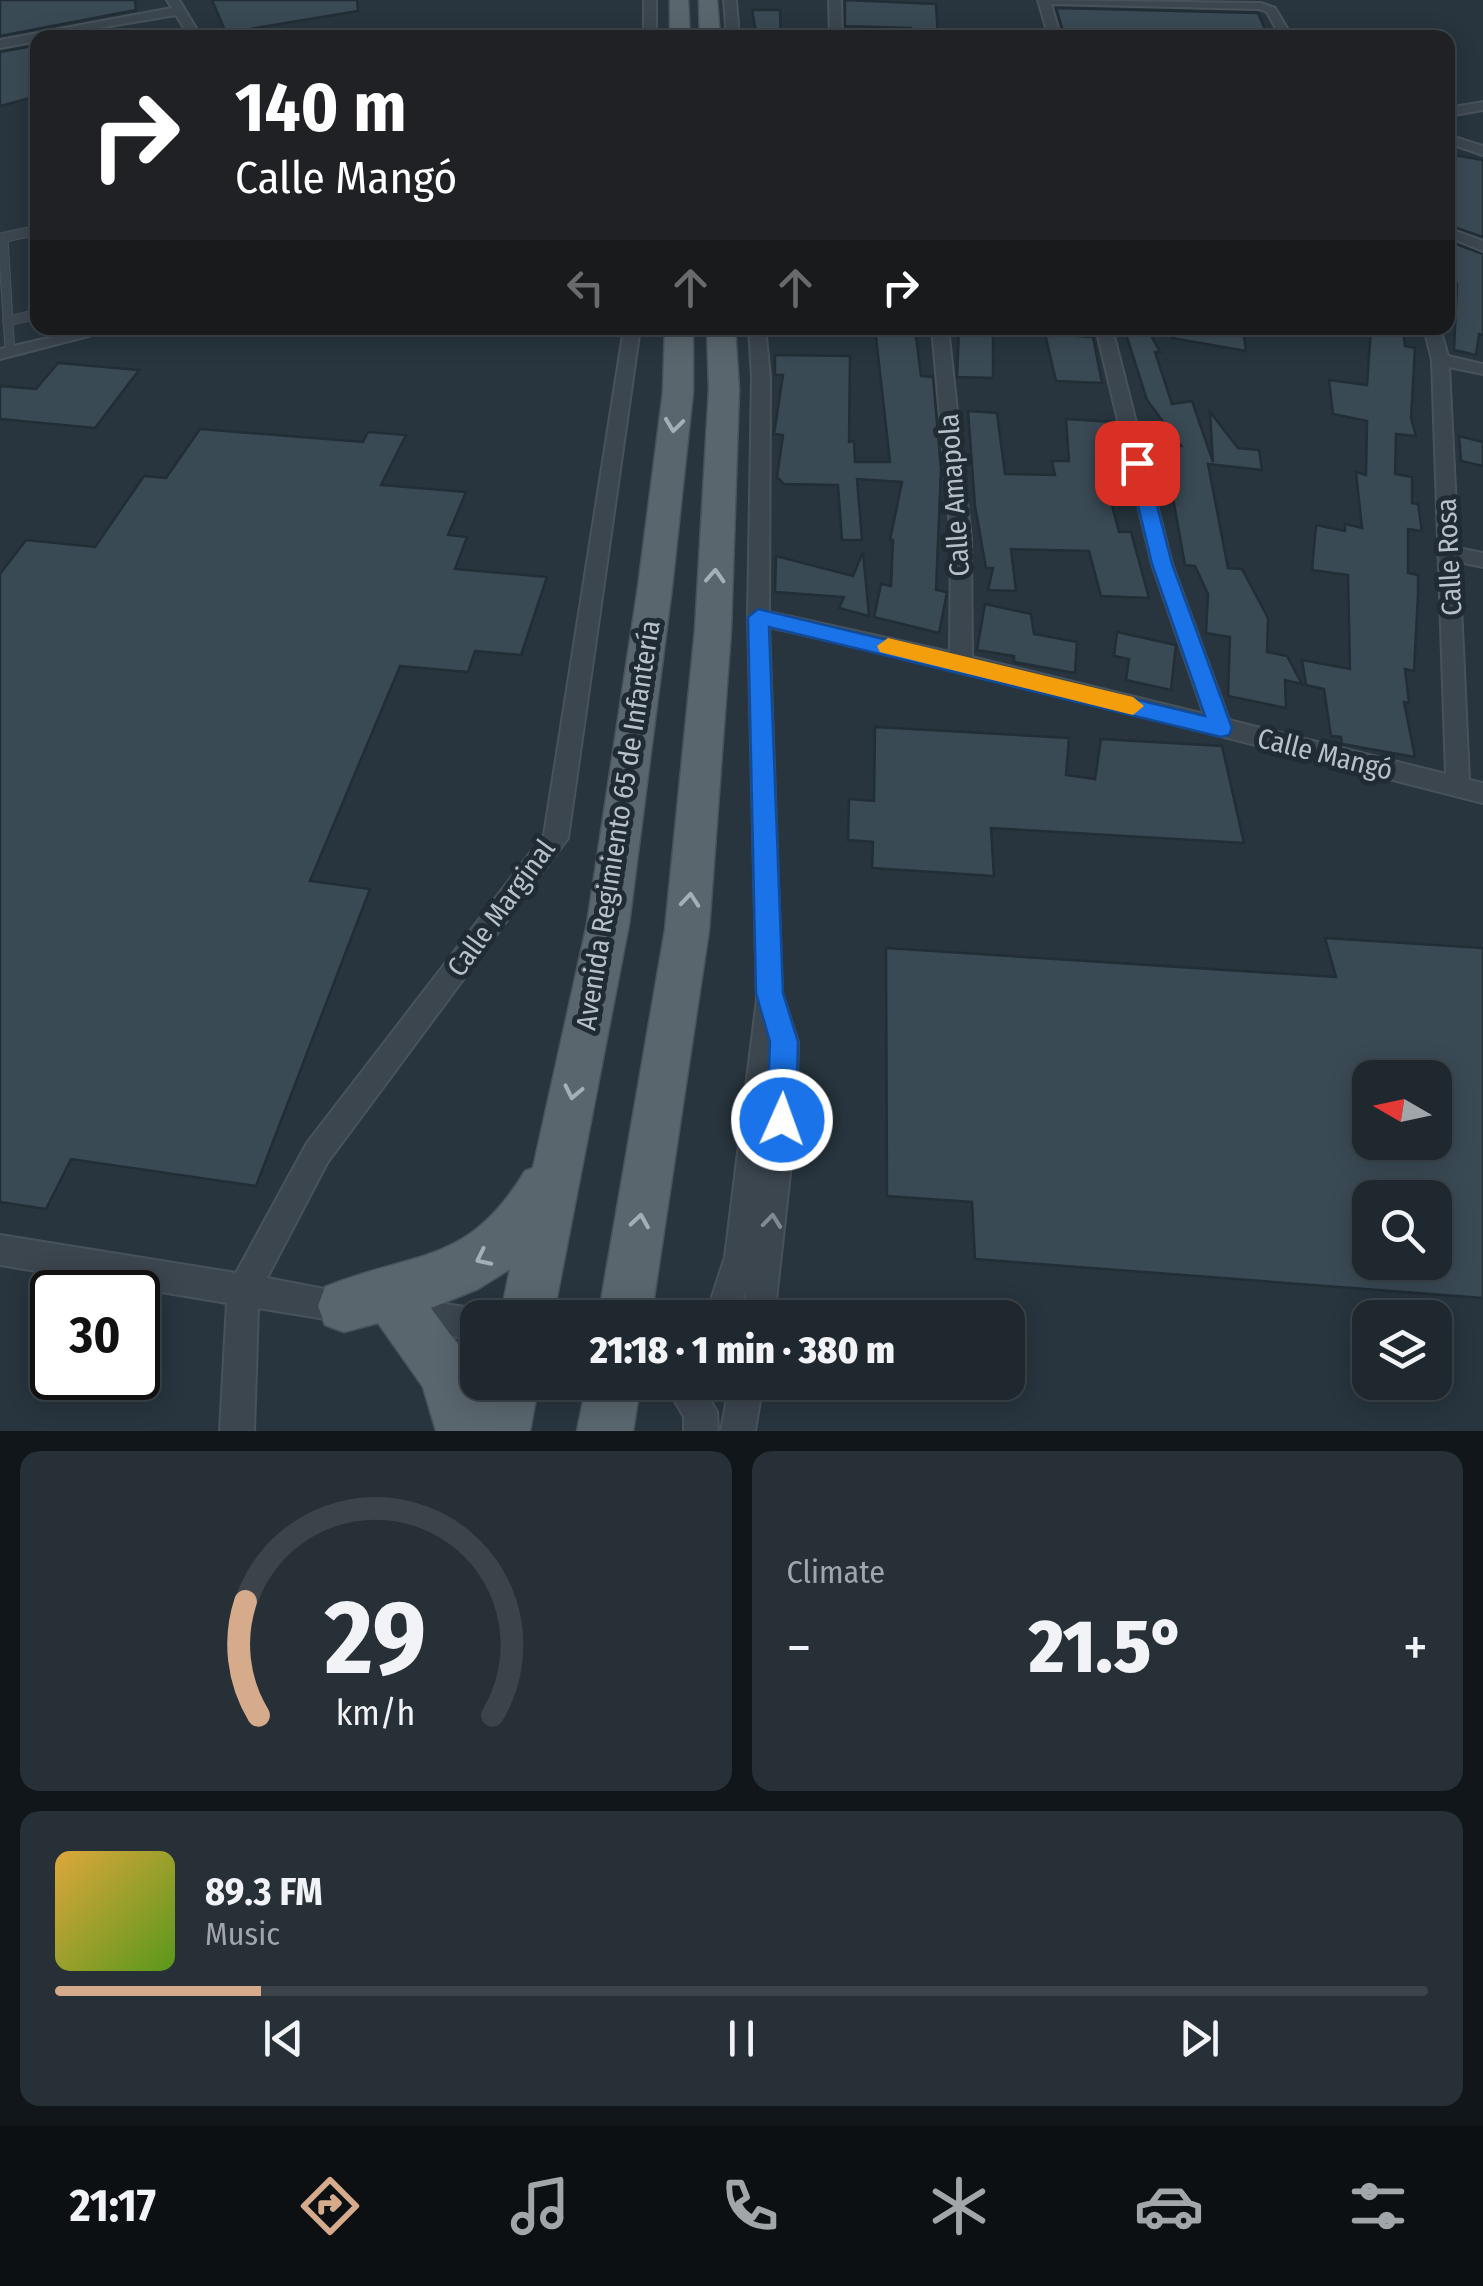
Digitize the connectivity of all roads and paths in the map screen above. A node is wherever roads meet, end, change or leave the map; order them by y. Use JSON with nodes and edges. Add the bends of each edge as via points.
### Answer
{"nodes":[{"id":1,"x":650,"y":0,"type":"edge"},
{"id":2,"x":679,"y":0,"type":"edge"},
{"id":3,"x":708,"y":0,"type":"edge"},
{"id":4,"x":730,"y":0,"type":"edge"},
{"id":5,"x":834,"y":0,"type":"edge"},
{"id":6,"x":1044,"y":0,"type":"edge"},
{"id":7,"x":175,"y":6,"type":"edge"},
{"id":8,"x":64,"y":30,"type":"edge"},
{"id":9,"x":191,"y":30,"type":"edge"},
{"id":10,"x":650,"y":30,"type":"edge"},
{"id":11,"x":680,"y":30,"type":"edge"},
{"id":12,"x":710,"y":30,"type":"edge"},
{"id":13,"x":732,"y":30,"type":"edge"},
{"id":14,"x":836,"y":30,"type":"edge"},
{"id":15,"x":1053,"y":30,"type":"edge"},
{"id":16,"x":1283,"y":30,"type":"edge"},
{"id":17,"x":30,"y":37,"type":"edge"},
{"id":18,"x":0,"y":44,"type":"edge"},
{"id":19,"x":1483,"y":106,"type":"edge"},
{"id":20,"x":1455,"y":111,"type":"edge"},
{"id":21,"x":1455,"y":141,"type":"edge"},
{"id":22,"x":1483,"y":151,"type":"edge"},
{"id":23,"x":30,"y":232,"type":"edge"},
{"id":24,"x":1455,"y":235,"type":"edge"},
{"id":25,"x":1,"y":238,"type":"edge"},
{"id":26,"x":1483,"y":246,"type":"edge"},
{"id":27,"x":30,"y":316,"type":"edge"},
{"id":28,"x":8,"y":320,"type":"junction"},
{"id":29,"x":81,"y":335,"type":"edge"},
{"id":30,"x":631,"y":335,"type":"edge"},
{"id":31,"x":679,"y":335,"type":"edge"},
{"id":32,"x":722,"y":335,"type":"edge"},
{"id":33,"x":758,"y":335,"type":"edge"},
{"id":34,"x":941,"y":335,"type":"edge"},
{"id":35,"x":1106,"y":335,"type":"edge"},
{"id":36,"x":1434,"y":335,"type":"edge"},
{"id":37,"x":5,"y":353,"type":"edge"},
{"id":38,"x":1440,"y":360,"type":"junction"},
{"id":39,"x":1483,"y":370,"type":"edge"},
{"id":40,"x":1450,"y":553,"type":"junction"},
{"id":41,"x":1483,"y":560,"type":"edge"},
{"id":42,"x":758,"y":617,"type":"junction"},
{"id":43,"x":961,"y":662,"type":"junction"},
{"id":44,"x":1221,"y":728,"type":"junction"},
{"id":45,"x":1458,"y":787,"type":"junction"},
{"id":46,"x":1483,"y":794,"type":"edge"},
{"id":47,"x":769,"y":993,"type":"junction"},
{"id":48,"x":560,"y":1155,"type":"junction"},
{"id":49,"x":0,"y":1250,"type":"edge"},
{"id":50,"x":243,"y":1291,"type":"junction"},
{"id":51,"x":530,"y":1300,"type":"edge"},
{"id":52,"x":627,"y":1300,"type":"edge"},
{"id":53,"x":727,"y":1300,"type":"edge"},
{"id":54,"x":760,"y":1300,"type":"edge"},
{"id":55,"x":344,"y":1306,"type":"junction"},
{"id":56,"x":401,"y":1314,"type":"junction"},
{"id":57,"x":460,"y":1322,"type":"edge"},
{"id":58,"x":508,"y":1400,"type":"edge"},
{"id":59,"x":611,"y":1400,"type":"edge"},
{"id":60,"x":692,"y":1400,"type":"edge"},
{"id":61,"x":744,"y":1400,"type":"edge"},
{"id":62,"x":237,"y":1431,"type":"edge"},
{"id":63,"x":464,"y":1431,"type":"edge"},
{"id":64,"x":502,"y":1431,"type":"edge"},
{"id":65,"x":605,"y":1431,"type":"edge"},
{"id":66,"x":702,"y":1431,"type":"edge"},
{"id":67,"x":738,"y":1431,"type":"edge"}],
"edges":[{"from":1,"to":10,"type":"street"},
{"from":2,"to":11,"type":"main road"},
{"from":3,"to":12,"type":"main road"},
{"from":4,"to":13,"type":"street"},
{"from":5,"to":14,"type":"street"},
{"from":6,"to":15,"type":"street"},
{"from":6,"to":16,"type":"street","via":[[1261,6],[1272,10]]},
{"from":7,"to":8,"type":"street"},
{"from":7,"to":9,"type":"street"},
{"from":17,"to":18,"type":"street"},
{"from":19,"to":20,"type":"street"},
{"from":21,"to":22,"type":"street"},
{"from":23,"to":25,"type":"lane"},
{"from":24,"to":26,"type":"street"},
{"from":25,"to":28,"type":"lane"},
{"from":27,"to":28,"type":"lane"},
{"from":28,"to":37,"type":"lane"},
{"from":29,"to":37,"type":"street"},
{"from":30,"to":50,"type":"street","name":"Calle Marginal","via":[[556,838],[317,1153]]},
{"from":31,"to":48,"type":"main road","name":"Avenida Regimiento 65 de Infantería","one_way":true,"via":[[656,587],[610,906]]},
{"from":52,"to":32,"type":"main road","one_way":true,"via":[[687,930],[713,630]]},
{"from":33,"to":42,"type":"street"},
{"from":34,"to":43,"type":"street","name":"Calle Amapola","via":[[961,539]]},
{"from":35,"to":44,"type":"street","via":[[1162,564]]},
{"from":36,"to":38,"type":"street","name":"Calle Rosa"},
{"from":38,"to":39,"type":"street"},
{"from":38,"to":40,"type":"street","name":"Calle Rosa"},
{"from":40,"to":41,"type":"street"},
{"from":40,"to":45,"type":"street","name":"Calle Rosa"},
{"from":42,"to":43,"type":"street","name":"Calle Mangó"},
{"from":42,"to":47,"type":"street"},
{"from":43,"to":44,"type":"street","name":"Calle Mangó"},
{"from":44,"to":45,"type":"street","name":"Calle Mangó"},
{"from":45,"to":46,"type":"street","name":"Calle Mangó"},
{"from":47,"to":53,"type":"street","via":[[740,1257]]},
{"from":54,"to":47,"type":"street","one_way":true,"via":[[784,1042]]},
{"from":48,"to":51,"type":"main road","name":"Avenida Regimiento 65 de Infantería"},
{"from":48,"to":55,"type":"main road","one_way":true,"via":[[529,1218],[502,1249],[432,1283]]},
{"from":49,"to":50,"type":"street"},
{"from":50,"to":55,"type":"street"},
{"from":50,"to":62,"type":"street","name":"Calle Marginal"},
{"from":55,"to":56,"type":"street"},
{"from":56,"to":57,"type":"street"},
{"from":56,"to":63,"type":"main road","via":[[432,1349],[461,1404]]},
{"from":58,"to":64,"type":"main road"},
{"from":59,"to":65,"type":"main road"},
{"from":60,"to":66,"type":"street"},
{"from":61,"to":67,"type":"street"}]}
